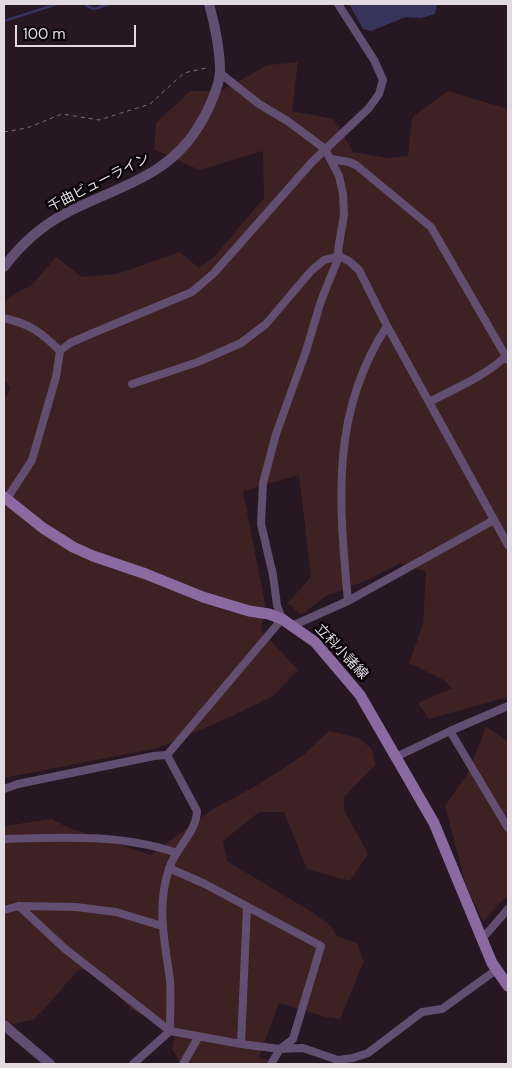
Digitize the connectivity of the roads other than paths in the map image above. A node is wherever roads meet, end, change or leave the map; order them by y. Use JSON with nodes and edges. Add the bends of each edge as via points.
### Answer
{"nodes":[{"id":1,"x":210,"y":4,"type":"edge"},
{"id":2,"x":338,"y":4,"type":"edge"},
{"id":3,"x":220,"y":73,"type":"junction"},
{"id":4,"x":326,"y":149,"type":"junction"},
{"id":5,"x":330,"y":159,"type":"junction"},
{"id":6,"x":339,"y":256,"type":"junction"},
{"id":7,"x":4,"y":267,"type":"edge"},
{"id":8,"x":4,"y":318,"type":"edge"},
{"id":9,"x":387,"y":326,"type":"junction"},
{"id":10,"x":60,"y":351,"type":"junction"},
{"id":11,"x":507,"y":358,"type":"edge"},
{"id":12,"x":132,"y":384,"type":"dead end"},
{"id":13,"x":429,"y":402,"type":"junction"},
{"id":14,"x":5,"y":499,"type":"edge"},
{"id":15,"x":494,"y":520,"type":"junction"},
{"id":16,"x":508,"y":545,"type":"edge"},
{"id":17,"x":348,"y":601,"type":"junction"},
{"id":18,"x":282,"y":619,"type":"junction"},
{"id":19,"x":294,"y":625,"type":"junction"},
{"id":20,"x":508,"y":706,"type":"edge"},
{"id":21,"x":450,"y":731,"type":"junction"},
{"id":22,"x":168,"y":755,"type":"junction"},
{"id":23,"x":396,"y":757,"type":"junction"},
{"id":24,"x":4,"y":789,"type":"edge"},
{"id":25,"x":508,"y":828,"type":"edge"},
{"id":26,"x":4,"y":839,"type":"edge"},
{"id":27,"x":177,"y":853,"type":"junction"},
{"id":28,"x":169,"y":868,"type":"junction"},
{"id":29,"x":19,"y":906,"type":"junction"},
{"id":30,"x":247,"y":906,"type":"junction"},
{"id":31,"x":508,"y":908,"type":"edge"},
{"id":32,"x":4,"y":910,"type":"edge"},
{"id":33,"x":162,"y":926,"type":"junction"},
{"id":34,"x":482,"y":939,"type":"junction"},
{"id":35,"x":498,"y":971,"type":"junction"},
{"id":36,"x":508,"y":986,"type":"edge"},
{"id":37,"x":4,"y":1024,"type":"edge"},
{"id":38,"x":170,"y":1031,"type":"junction"},
{"id":39,"x":200,"y":1036,"type":"junction"},
{"id":40,"x":241,"y":1044,"type":"junction"},
{"id":41,"x":280,"y":1049,"type":"junction"},
{"id":42,"x":50,"y":1064,"type":"edge"},
{"id":43,"x":132,"y":1064,"type":"edge"},
{"id":44,"x":184,"y":1064,"type":"edge"},
{"id":45,"x":271,"y":1064,"type":"edge"}],
"edges":[{"from":1,"to":3,"type":"street","name":"千曲ビューライン"},
{"from":2,"to":4,"type":"street","via":[[383,80],[379,94],[369,108]]},
{"from":3,"to":4,"type":"street"},
{"from":3,"to":7,"type":"street","name":"千曲ビューライン","via":[[208,111],[183,150],[151,174],[53,221],[21,246]]},
{"from":4,"to":5,"type":"street"},
{"from":4,"to":10,"type":"street","via":[[214,273],[192,292],[70,343]]},
{"from":5,"to":6,"type":"street","via":[[339,176],[343,194]]},
{"from":5,"to":11,"type":"street","via":[[356,165],[431,227]]},
{"from":6,"to":9,"type":"street","via":[[359,270]]},
{"from":6,"to":12,"type":"street","via":[[324,260],[311,270],[266,324],[241,343],[198,362]]},
{"from":6,"to":18,"type":"street","via":[[320,302],[263,482],[261,524]]},
{"from":8,"to":10,"type":"street","via":[[18,321],[42,334]]},
{"from":9,"to":13,"type":"street"},
{"from":9,"to":17,"type":"street","via":[[362,371],[347,424],[341,487]]},
{"from":10,"to":14,"type":"street","via":[[56,377],[32,460]]},
{"from":11,"to":13,"type":"street"},
{"from":13,"to":15,"type":"street"},
{"from":14,"to":18,"type":"main road","name":"立科小諸線","via":[[66,542],[93,556],[203,597]]},
{"from":15,"to":16,"type":"street"},
{"from":15,"to":17,"type":"street"},
{"from":17,"to":19,"type":"street"},
{"from":18,"to":19,"type":"main road","name":"立科小諸線"},
{"from":18,"to":22,"type":"street"},
{"from":19,"to":23,"type":"main road","name":"立科小諸線","via":[[315,642],[354,688]]},
{"from":20,"to":21,"type":"street"},
{"from":21,"to":23,"type":"street"},
{"from":21,"to":25,"type":"street"},
{"from":22,"to":24,"type":"street"},
{"from":22,"to":27,"type":"street","via":[[197,811],[194,827]]},
{"from":23,"to":34,"type":"main road","name":"立科小諸線","via":[[434,823]]},
{"from":26,"to":27,"type":"street","via":[[65,837],[129,841]]},
{"from":27,"to":28,"type":"street"},
{"from":28,"to":30,"type":"street"},
{"from":28,"to":33,"type":"street","via":[[162,900]]},
{"from":29,"to":32,"type":"street"},
{"from":29,"to":33,"type":"street","via":[[106,911]]},
{"from":29,"to":38,"type":"street","via":[[64,948]]},
{"from":30,"to":40,"type":"street"},
{"from":30,"to":41,"type":"street","via":[[321,946],[293,1039]]},
{"from":31,"to":34,"type":"street"},
{"from":33,"to":38,"type":"street","via":[[170,983]]},
{"from":34,"to":35,"type":"main road","name":"立科小諸線"},
{"from":35,"to":36,"type":"main road","name":"立科小諸線"},
{"from":35,"to":41,"type":"street","via":[[442,1009],[422,1012],[368,1053],[338,1060],[303,1048]]},
{"from":37,"to":42,"type":"street"},
{"from":38,"to":39,"type":"street"},
{"from":38,"to":43,"type":"street"},
{"from":39,"to":40,"type":"street"},
{"from":39,"to":44,"type":"street"},
{"from":40,"to":41,"type":"street"},
{"from":41,"to":45,"type":"street"}]}
